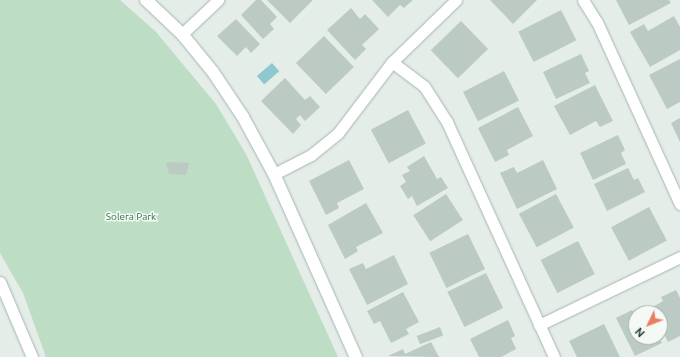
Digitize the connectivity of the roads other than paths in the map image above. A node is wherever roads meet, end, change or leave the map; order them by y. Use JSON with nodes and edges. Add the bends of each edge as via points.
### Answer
{"nodes":[{"id":1,"x":146,"y":0,"type":"edge"},
{"id":2,"x":218,"y":0,"type":"edge"},
{"id":3,"x":456,"y":0,"type":"edge"},
{"id":4,"x":583,"y":0,"type":"edge"},
{"id":5,"x":182,"y":34,"type":"junction"},
{"id":6,"x":392,"y":62,"type":"junction"},
{"id":7,"x":274,"y":174,"type":"junction"},
{"id":8,"x":680,"y":204,"type":"edge"},
{"id":9,"x":680,"y":257,"type":"edge"},
{"id":10,"x":0,"y":282,"type":"edge"},
{"id":11,"x":540,"y":325,"type":"junction"},
{"id":12,"x":32,"y":357,"type":"edge"},
{"id":13,"x":356,"y":357,"type":"edge"},
{"id":14,"x":554,"y":357,"type":"edge"}],
"edges":[{"from":1,"to":5,"type":"street"},
{"from":2,"to":5,"type":"street"},
{"from":3,"to":6,"type":"street"},
{"from":4,"to":8,"type":"street","via":[[597,22]]},
{"from":5,"to":7,"type":"street","via":[[228,92]]},
{"from":6,"to":7,"type":"street","via":[[338,133],[312,155]]},
{"from":6,"to":11,"type":"street","via":[[424,86],[447,122]]},
{"from":7,"to":13,"type":"street"},
{"from":9,"to":11,"type":"street"},
{"from":10,"to":12,"type":"street"},
{"from":11,"to":14,"type":"street"}]}
